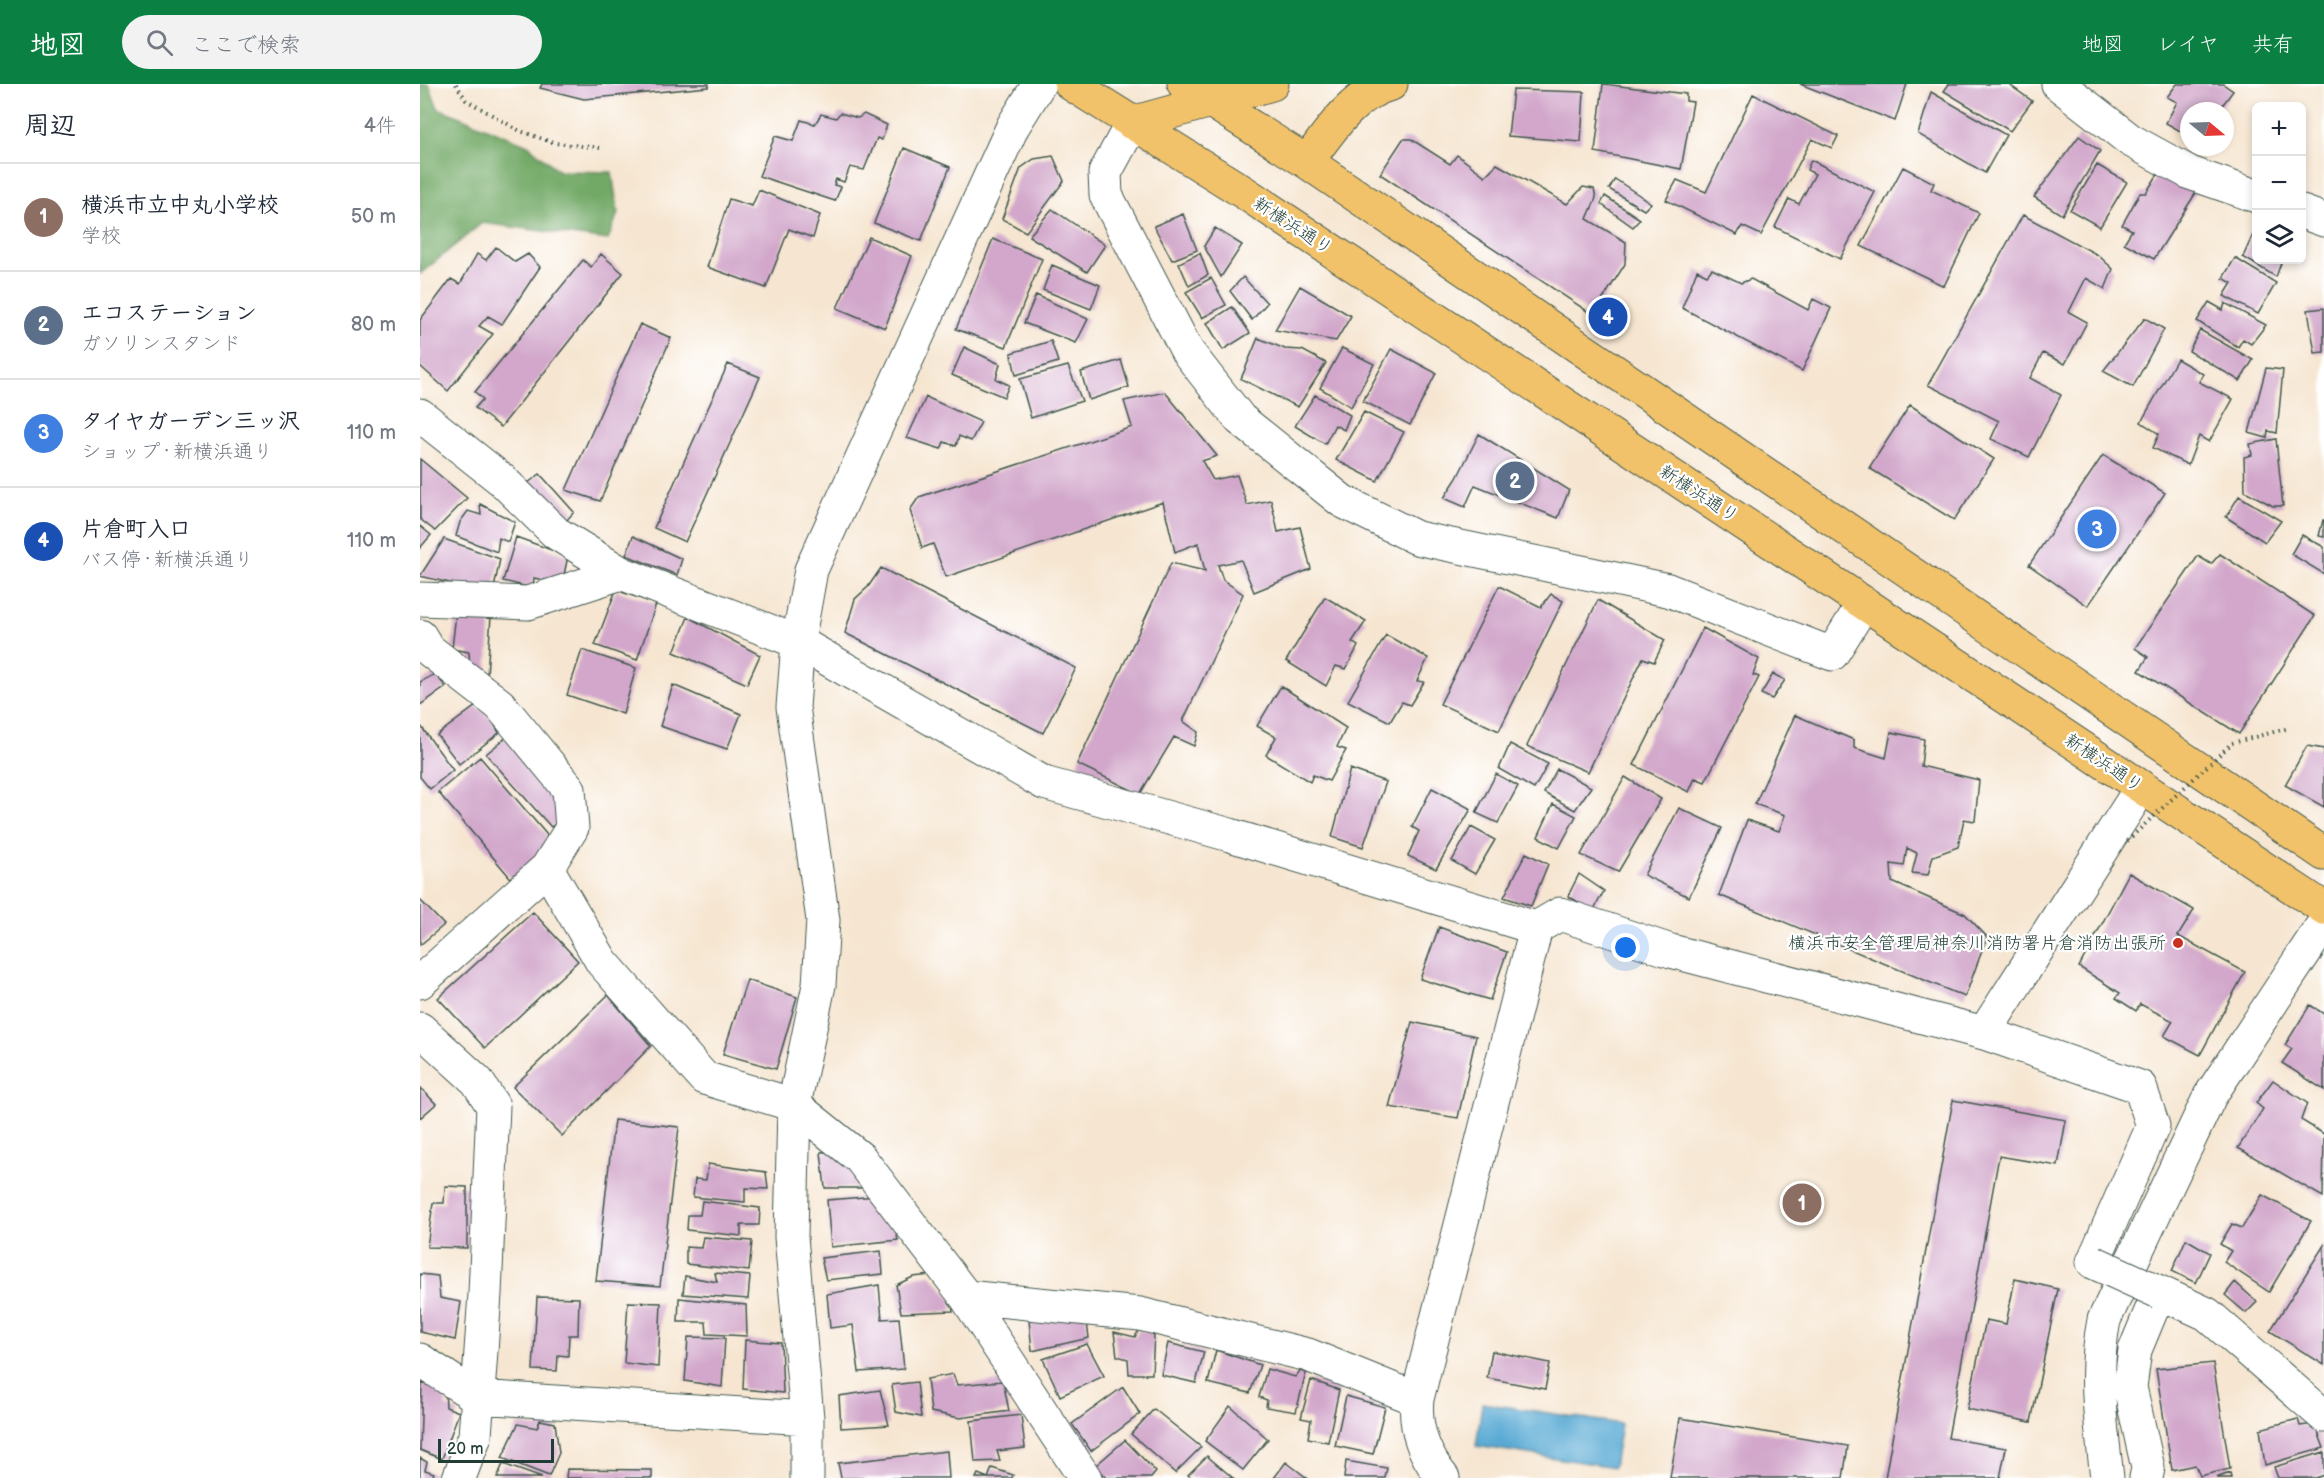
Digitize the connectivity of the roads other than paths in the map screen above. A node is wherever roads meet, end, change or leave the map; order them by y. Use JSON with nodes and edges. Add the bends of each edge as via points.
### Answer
{"nodes":[{"id":1,"x":1039,"y":84,"type":"edge"},
{"id":2,"x":1071,"y":84,"type":"edge"},
{"id":3,"x":1184,"y":84,"type":"edge"},
{"id":4,"x":1272,"y":84,"type":"edge"},
{"id":5,"x":1391,"y":84,"type":"edge"},
{"id":6,"x":2058,"y":84,"type":"edge"},
{"id":7,"x":1211,"y":100,"type":"junction"},
{"id":8,"x":1132,"y":123,"type":"junction"},
{"id":9,"x":1306,"y":162,"type":"junction"},
{"id":10,"x":2252,"y":195,"type":"edge"},
{"id":11,"x":2306,"y":214,"type":"edge"},
{"id":12,"x":2324,"y":220,"type":"edge"},
{"id":13,"x":420,"y":415,"type":"edge"},
{"id":14,"x":621,"y":573,"type":"junction"},
{"id":15,"x":420,"y":598,"type":"edge"},
{"id":16,"x":1864,"y":603,"type":"junction"},
{"id":17,"x":420,"y":636,"type":"edge"},
{"id":18,"x":798,"y":642,"type":"junction"},
{"id":19,"x":2141,"y":788,"type":"junction"},
{"id":20,"x":2324,"y":854,"type":"edge"},
{"id":21,"x":547,"y":868,"type":"junction"},
{"id":22,"x":2324,"y":908,"type":"edge"},
{"id":23,"x":2324,"y":923,"type":"edge"},
{"id":24,"x":1536,"y":928,"type":"junction"},
{"id":25,"x":420,"y":981,"type":"edge"},
{"id":26,"x":420,"y":1029,"type":"edge"},
{"id":27,"x":1984,"y":1033,"type":"junction"},
{"id":28,"x":794,"y":1105,"type":"junction"},
{"id":29,"x":2158,"y":1292,"type":"junction"},
{"id":30,"x":966,"y":1297,"type":"junction"},
{"id":31,"x":420,"y":1360,"type":"edge"},
{"id":32,"x":477,"y":1396,"type":"junction"},
{"id":33,"x":1418,"y":1399,"type":"junction"},
{"id":34,"x":2324,"y":1416,"type":"edge"},
{"id":35,"x":807,"y":1418,"type":"junction"},
{"id":36,"x":459,"y":1478,"type":"edge"},
{"id":37,"x":807,"y":1478,"type":"edge"},
{"id":38,"x":1085,"y":1478,"type":"edge"},
{"id":39,"x":1443,"y":1478,"type":"edge"},
{"id":40,"x":2107,"y":1478,"type":"edge"},
{"id":41,"x":2146,"y":1478,"type":"edge"}],
"edges":[{"from":1,"to":18,"type":"street","via":[[1013,126],[811,570]]},
{"from":2,"to":8,"type":"main road","name":"新横浜通り"},
{"from":3,"to":7,"type":"main road"},
{"from":4,"to":7,"type":"main road"},
{"from":5,"to":9,"type":"main road","via":[[1375,88],[1334,125]]},
{"from":6,"to":10,"type":"street","via":[[2130,140],[2190,173]]},
{"from":7,"to":8,"type":"main road"},
{"from":7,"to":9,"type":"main road"},
{"from":8,"to":16,"type":"main road","name":"新横浜通り","via":[[1245,193]]},
{"from":8,"to":16,"type":"street","via":[[1105,173],[1106,195],[1187,351],[1240,419],[1342,501],[1417,538],[1668,590],[1832,654]]},
{"from":9,"to":20,"type":"main road"},
{"from":11,"to":12,"type":"street"},
{"from":13,"to":14,"type":"street","via":[[502,480],[556,533]]},
{"from":14,"to":15,"type":"street","via":[[528,603]]},
{"from":14,"to":18,"type":"street"},
{"from":16,"to":19,"type":"main road","name":"新横浜通り"},
{"from":17,"to":21,"type":"street","via":[[428,649],[500,705],[569,789],[572,828]]},
{"from":18,"to":24,"type":"street","via":[[1044,783]]},
{"from":18,"to":28,"type":"street","via":[[793,707],[823,920],[819,986]]},
{"from":19,"to":22,"type":"main road","name":"新横浜通り"},
{"from":19,"to":27,"type":"street"},
{"from":21,"to":25,"type":"street"},
{"from":21,"to":28,"type":"street","via":[[602,962],[704,1078]]},
{"from":23,"to":40,"type":"street","via":[[2210,1096],[2104,1320],[2098,1350],[2097,1398]]},
{"from":24,"to":27,"type":"street","via":[[1560,914],[1671,951]]},
{"from":24,"to":33,"type":"street"},
{"from":26,"to":32,"type":"street","via":[[477,1081],[493,1106]]},
{"from":27,"to":29,"type":"street","bridge":true,"via":[[2140,1087],[2153,1126],[2093,1262]]},
{"from":28,"to":30,"type":"street","via":[[860,1158]]},
{"from":28,"to":35,"type":"street","via":[[791,1237]]},
{"from":29,"to":34,"type":"street","via":[[2207,1314]]},
{"from":29,"to":41,"type":"street","via":[[2135,1350],[2130,1387],[2148,1468]]},
{"from":30,"to":33,"type":"street","via":[[1140,1314],[1308,1356]]},
{"from":30,"to":38,"type":"street"},
{"from":31,"to":32,"type":"street"},
{"from":32,"to":35,"type":"street"},
{"from":32,"to":36,"type":"street","via":[[475,1436]]},
{"from":33,"to":39,"type":"street","via":[[1420,1441]]},
{"from":35,"to":37,"type":"street"}]}
